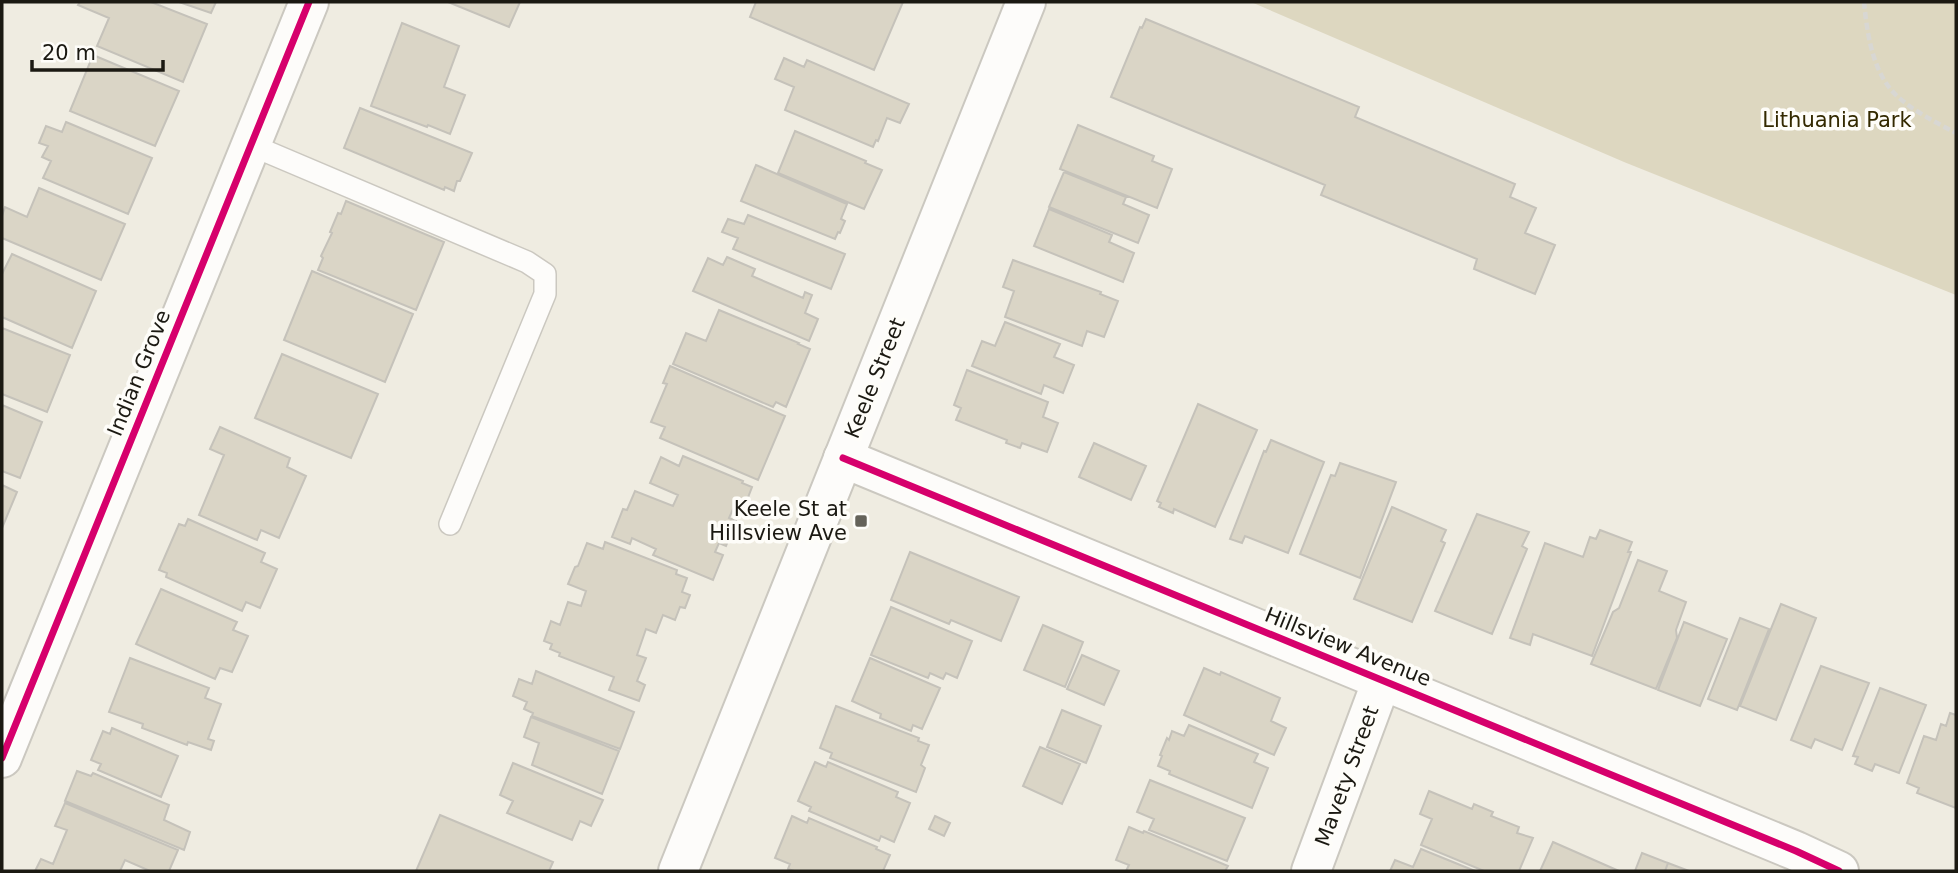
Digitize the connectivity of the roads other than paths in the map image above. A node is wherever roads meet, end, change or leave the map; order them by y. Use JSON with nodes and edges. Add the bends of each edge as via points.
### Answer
{"nodes":[{"id":1,"x":309,"y":2,"type":"edge"},
{"id":2,"x":1026,"y":2,"type":"edge"},
{"id":3,"x":251,"y":145,"type":"junction"},
{"id":4,"x":843,"y":458,"type":"junction"},
{"id":5,"x":450,"y":524,"type":"dead end"},
{"id":6,"x":1382,"y":680,"type":"junction"},
{"id":7,"x":2,"y":758,"type":"edge"},
{"id":8,"x":678,"y":871,"type":"edge"},
{"id":9,"x":1311,"y":871,"type":"edge"},
{"id":10,"x":1839,"y":871,"type":"edge"}],
"edges":[{"from":1,"to":3,"type":"street","name":"Indian Grove"},
{"from":2,"to":4,"type":"street","name":"Keele Street"},
{"from":3,"to":5,"type":"lane","via":[[527,262],[545,274],[545,294]]},
{"from":3,"to":7,"type":"street","name":"Indian Grove"},
{"from":4,"to":6,"type":"street","name":"Hillsview Avenue"},
{"from":4,"to":8,"type":"street","name":"Keele Street"},
{"from":6,"to":9,"type":"street","name":"Mavety Street"},
{"from":6,"to":10,"type":"street","name":"Hillsview Avenue"}]}
